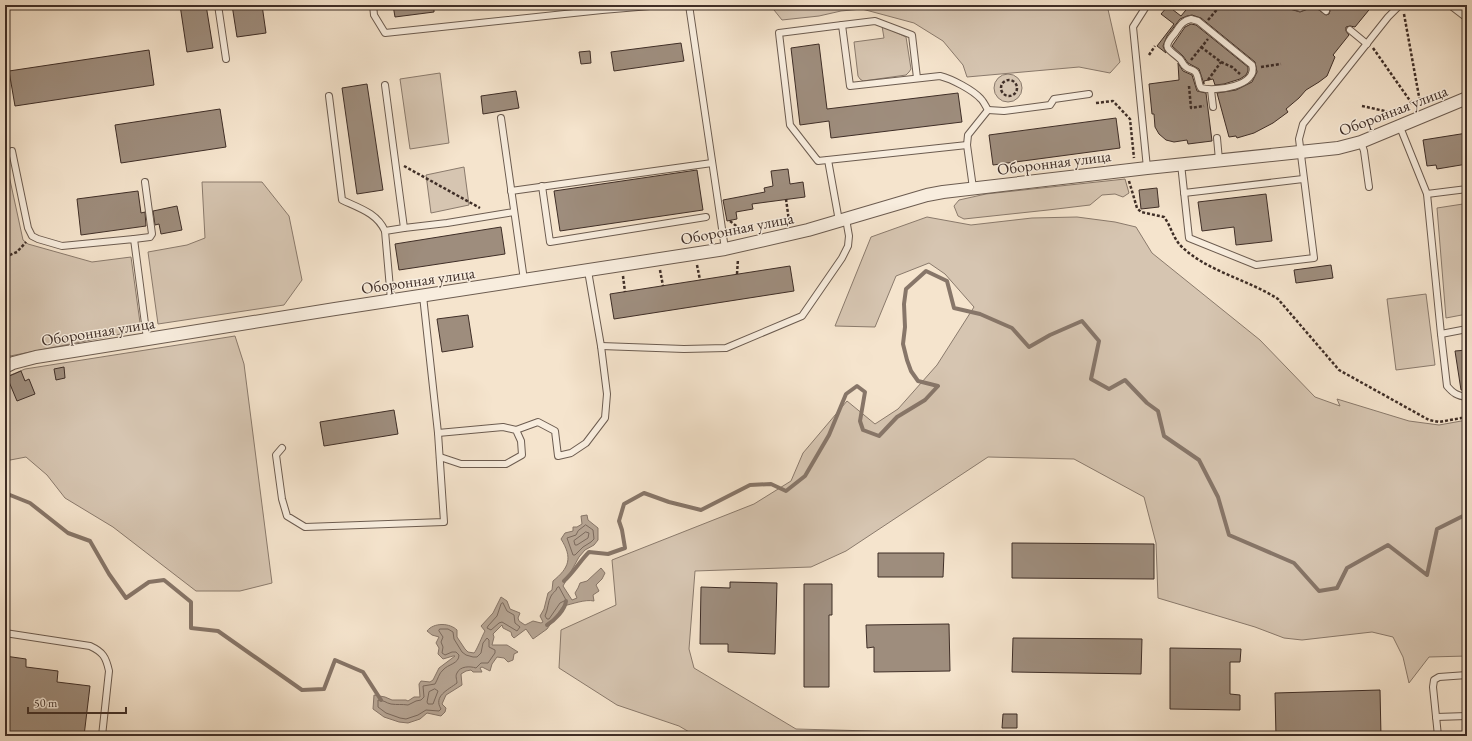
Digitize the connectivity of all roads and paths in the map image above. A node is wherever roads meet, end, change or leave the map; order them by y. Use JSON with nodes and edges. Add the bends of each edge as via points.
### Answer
{"nodes":[{"id":1,"x":218,"y":5,"type":"edge"},
{"id":2,"x":372,"y":5,"type":"edge"},
{"id":3,"x":662,"y":5,"type":"edge"},
{"id":4,"x":689,"y":5,"type":"edge"},
{"id":5,"x":1147,"y":5,"type":"edge"},
{"id":6,"x":1219,"y":5,"type":"edge"},
{"id":7,"x":1292,"y":5,"type":"edge"},
{"id":8,"x":1306,"y":5,"type":"edge"},
{"id":9,"x":1319,"y":5,"type":"edge"},
{"id":10,"x":1400,"y":5,"type":"edge"},
{"id":11,"x":1450,"y":5,"type":"edge"},
{"id":12,"x":601,"y":7,"type":"edge"},
{"id":13,"x":1326,"y":11,"type":"dead end"},
{"id":14,"x":1403,"y":12,"type":"dead end"},
{"id":15,"x":1467,"y":18,"type":"edge"},
{"id":16,"x":842,"y":25,"type":"junction"},
{"id":17,"x":1204,"y":26,"type":"junction"},
{"id":18,"x":1350,"y":30,"type":"dead end"},
{"id":19,"x":1368,"y":43,"type":"junction"},
{"id":20,"x":1155,"y":46,"type":"dead end"},
{"id":21,"x":1201,"y":47,"type":"junction"},
{"id":22,"x":1149,"y":55,"type":"dead end"},
{"id":23,"x":226,"y":59,"type":"dead end"},
{"id":24,"x":1221,"y":62,"type":"junction"},
{"id":25,"x":1281,"y":64,"type":"dead end"},
{"id":26,"x":1186,"y":67,"type":"junction"},
{"id":27,"x":1253,"y":68,"type":"junction"},
{"id":28,"x":917,"y":78,"type":"junction"},
{"id":29,"x":1248,"y":80,"type":"junction"},
{"id":30,"x":385,"y":85,"type":"dead end"},
{"id":31,"x":1201,"y":88,"type":"junction"},
{"id":32,"x":1211,"y":90,"type":"junction"},
{"id":33,"x":1016,"y":91,"type":"joint"},
{"id":34,"x":1089,"y":94,"type":"dead end"},
{"id":35,"x":329,"y":96,"type":"dead end"},
{"id":36,"x":1467,"y":98,"type":"edge"},
{"id":37,"x":1420,"y":102,"type":"dead end"},
{"id":38,"x":1096,"y":103,"type":"dead end"},
{"id":39,"x":1413,"y":105,"type":"dead end"},
{"id":40,"x":1362,"y":106,"type":"dead end"},
{"id":41,"x":1213,"y":107,"type":"dead end"},
{"id":42,"x":988,"y":110,"type":"junction"},
{"id":43,"x":1394,"y":113,"type":"dead end"},
{"id":44,"x":501,"y":118,"type":"dead end"},
{"id":45,"x":1400,"y":127,"type":"junction"},
{"id":46,"x":1216,"y":138,"type":"dead end"},
{"id":47,"x":1361,"y":142,"type":"junction"},
{"id":48,"x":967,"y":145,"type":"junction"},
{"id":49,"x":12,"y":151,"type":"dead end"},
{"id":50,"x":1300,"y":151,"type":"junction"},
{"id":51,"x":395,"y":160,"type":"junction"},
{"id":52,"x":828,"y":160,"type":"junction"},
{"id":53,"x":1218,"y":160,"type":"junction"},
{"id":54,"x":1135,"y":162,"type":"dead end"},
{"id":55,"x":712,"y":163,"type":"junction"},
{"id":56,"x":1182,"y":164,"type":"junction"},
{"id":57,"x":1147,"y":168,"type":"junction"},
{"id":58,"x":1303,"y":179,"type":"junction"},
{"id":59,"x":145,"y":182,"type":"dead end"},
{"id":60,"x":542,"y":186,"type":"junction"},
{"id":61,"x":1370,"y":187,"type":"dead end"},
{"id":62,"x":973,"y":188,"type":"junction"},
{"id":63,"x":1467,"y":190,"type":"edge"},
{"id":64,"x":511,"y":191,"type":"junction"},
{"id":65,"x":1184,"y":193,"type":"junction"},
{"id":66,"x":1427,"y":194,"type":"junction"},
{"id":67,"x":786,"y":199,"type":"dead end"},
{"id":68,"x":514,"y":212,"type":"junction"},
{"id":69,"x":493,"y":216,"type":"junction"},
{"id":70,"x":706,"y":217,"type":"dead end"},
{"id":71,"x":729,"y":220,"type":"dead end"},
{"id":72,"x":842,"y":220,"type":"junction"},
{"id":73,"x":789,"y":221,"type":"dead end"},
{"id":74,"x":404,"y":228,"type":"junction"},
{"id":75,"x":740,"y":229,"type":"dead end"},
{"id":76,"x":385,"y":231,"type":"junction"},
{"id":77,"x":32,"y":236,"type":"junction"},
{"id":78,"x":134,"y":240,"type":"junction"},
{"id":79,"x":725,"y":249,"type":"junction"},
{"id":80,"x":738,"y":253,"type":"dead end"},
{"id":81,"x":5,"y":257,"type":"edge"},
{"id":82,"x":588,"y":271,"type":"junction"},
{"id":83,"x":738,"y":274,"type":"dead end"},
{"id":84,"x":524,"y":280,"type":"junction"},
{"id":85,"x":1265,"y":291,"type":"dead end"},
{"id":86,"x":423,"y":296,"type":"junction"},
{"id":87,"x":391,"y":300,"type":"junction"},
{"id":88,"x":1467,"y":329,"type":"edge"},
{"id":89,"x":1441,"y":334,"type":"junction"},
{"id":90,"x":147,"y":339,"type":"junction"},
{"id":91,"x":601,"y":346,"type":"junction"},
{"id":92,"x":5,"y":367,"type":"edge"},
{"id":93,"x":1467,"y":397,"type":"edge"},
{"id":94,"x":1467,"y":417,"type":"edge"},
{"id":95,"x":516,"y":430,"type":"junction"},
{"id":96,"x":438,"y":433,"type":"junction"},
{"id":97,"x":282,"y":448,"type":"dead end"},
{"id":98,"x":440,"y":457,"type":"junction"},
{"id":99,"x":5,"y":633,"type":"edge"},
{"id":100,"x":1467,"y":675,"type":"edge"},
{"id":101,"x":1467,"y":716,"type":"edge"},
{"id":102,"x":1436,"y":717,"type":"junction"},
{"id":103,"x":102,"y":736,"type":"edge"},
{"id":104,"x":1438,"y":736,"type":"edge"}],
"edges":[{"from":1,"to":23,"type":"lane"},
{"from":2,"to":12,"type":"lane","via":[[374,15],[385,33]]},
{"from":3,"to":12,"type":"lane"},
{"from":4,"to":55,"type":"lane"},
{"from":5,"to":57,"type":"lane","via":[[1133,26]]},
{"from":6,"to":17,"type":"path"},
{"from":7,"to":8,"type":"lane","via":[[1300,8]]},
{"from":9,"to":13,"type":"lane"},
{"from":10,"to":19,"type":"lane"},
{"from":11,"to":15,"type":"lane"},
{"from":14,"to":37,"type":"path"},
{"from":16,"to":28,"type":"lane","via":[[875,21],[912,35]]},
{"from":16,"to":28,"type":"lane","via":[[850,86]]},
{"from":16,"to":52,"type":"lane","via":[[779,33],[790,125],[818,161]]},
{"from":17,"to":21,"type":"path","via":[[1199,32],[1208,39]]},
{"from":17,"to":26,"type":"lane","via":[[1198,21],[1185,20],[1168,40],[1168,50]]},
{"from":17,"to":27,"type":"lane"},
{"from":18,"to":19,"type":"lane"},
{"from":19,"to":39,"type":"path"},
{"from":19,"to":50,"type":"lane","via":[[1303,124],[1298,139]]},
{"from":20,"to":22,"type":"path"},
{"from":21,"to":24,"type":"path"},
{"from":21,"to":26,"type":"path"},
{"from":24,"to":29,"type":"path"},
{"from":24,"to":31,"type":"path"},
{"from":25,"to":27,"type":"path"},
{"from":26,"to":31,"type":"lane","via":[[1197,74]]},
{"from":27,"to":29,"type":"lane"},
{"from":28,"to":42,"type":"lane","via":[[949,78],[981,99]]},
{"from":29,"to":32,"type":"lane","via":[[1232,87]]},
{"from":30,"to":51,"type":"lane"},
{"from":31,"to":32,"type":"lane"},
{"from":32,"to":41,"type":"lane"},
{"from":33,"to":33,"type":"path","via":[[1017,86],[1011,80],[1001,85],[1000,90],[1006,96]]},
{"from":34,"to":42,"type":"lane","via":[[1054,99],[1050,105],[1004,111]]},
{"from":35,"to":76,"type":"lane","via":[[342,200],[374,215]]},
{"from":36,"to":45,"type":"street","name":"Оборонная улица"},
{"from":38,"to":54,"type":"path","via":[[1113,101],[1130,119]]},
{"from":40,"to":43,"type":"path"},
{"from":42,"to":48,"type":"lane","via":[[968,135]]},
{"from":44,"to":64,"type":"lane"},
{"from":45,"to":47,"type":"street","name":"Оборонная улица"},
{"from":45,"to":66,"type":"lane"},
{"from":46,"to":53,"type":"lane"},
{"from":47,"to":50,"type":"street","name":"Оборонная улица","via":[[1338,148]]},
{"from":47,"to":61,"type":"lane"},
{"from":48,"to":52,"type":"lane"},
{"from":48,"to":62,"type":"lane"},
{"from":49,"to":77,"type":"lane","via":[[28,228]]},
{"from":50,"to":53,"type":"street","name":"Оборонная улица"},
{"from":50,"to":58,"type":"lane"},
{"from":51,"to":69,"type":"path"},
{"from":51,"to":74,"type":"lane"},
{"from":52,"to":72,"type":"lane"},
{"from":53,"to":56,"type":"street","name":"Оборонная улица"},
{"from":55,"to":60,"type":"lane"},
{"from":55,"to":79,"type":"lane"},
{"from":56,"to":57,"type":"street","name":"Оборонная улица"},
{"from":56,"to":65,"type":"lane"},
{"from":57,"to":62,"type":"street","name":"Оборонная улица"},
{"from":58,"to":65,"type":"lane"},
{"from":58,"to":65,"type":"lane","via":[[1314,258],[1256,265],[1189,238]]},
{"from":59,"to":78,"type":"lane","via":[[152,234],[150,237]]},
{"from":60,"to":64,"type":"lane"},
{"from":60,"to":70,"type":"lane","via":[[550,242]]},
{"from":62,"to":72,"type":"street","name":"Оборонная улица","via":[[927,195]]},
{"from":63,"to":66,"type":"lane"},
{"from":64,"to":68,"type":"lane"},
{"from":66,"to":89,"type":"lane"},
{"from":67,"to":73,"type":"path"},
{"from":68,"to":69,"type":"lane"},
{"from":68,"to":84,"type":"lane"},
{"from":69,"to":74,"type":"lane"},
{"from":71,"to":75,"type":"path"},
{"from":72,"to":79,"type":"street","name":"Оборонная улица"},
{"from":72,"to":91,"type":"lane","via":[[849,236],[848,246],[802,316],[726,348],[684,350]]},
{"from":74,"to":76,"type":"lane"},
{"from":76,"to":87,"type":"lane"},
{"from":77,"to":78,"type":"lane","via":[[62,246]]},
{"from":77,"to":81,"type":"path","via":[[17,252]]},
{"from":78,"to":90,"type":"lane"},
{"from":79,"to":82,"type":"street","name":"Оборонная улица"},
{"from":80,"to":83,"type":"path"},
{"from":82,"to":84,"type":"street","name":"Оборонная улица"},
{"from":82,"to":91,"type":"lane"},
{"from":84,"to":86,"type":"street","name":"Оборонная улица"},
{"from":85,"to":94,"type":"path","via":[[1287,308],[1339,370],[1429,420],[1439,422]]},
{"from":86,"to":87,"type":"street","name":"Оборонная улица"},
{"from":86,"to":96,"type":"lane"},
{"from":87,"to":90,"type":"street","name":"Оборонная улица"},
{"from":88,"to":89,"type":"lane"},
{"from":89,"to":93,"type":"lane","via":[[1448,386],[1452,392]]},
{"from":90,"to":92,"type":"street","name":"Оборонная улица","via":[[36,357]]},
{"from":91,"to":95,"type":"lane","via":[[607,394],[605,418],[586,442],[571,453],[558,456],[555,431],[538,422]]},
{"from":95,"to":96,"type":"lane","via":[[502,427]]},
{"from":95,"to":98,"type":"lane","via":[[522,441],[522,455],[506,464],[461,464]]},
{"from":96,"to":98,"type":"lane"},
{"from":97,"to":98,"type":"lane","via":[[276,455],[282,500],[288,516],[305,527],[444,522]]},
{"from":99,"to":103,"type":"lane","via":[[90,646],[100,651],[107,661],[109,671]]},
{"from":100,"to":102,"type":"lane","via":[[1439,676],[1434,680]]},
{"from":101,"to":102,"type":"lane"},
{"from":102,"to":104,"type":"lane"}]}
